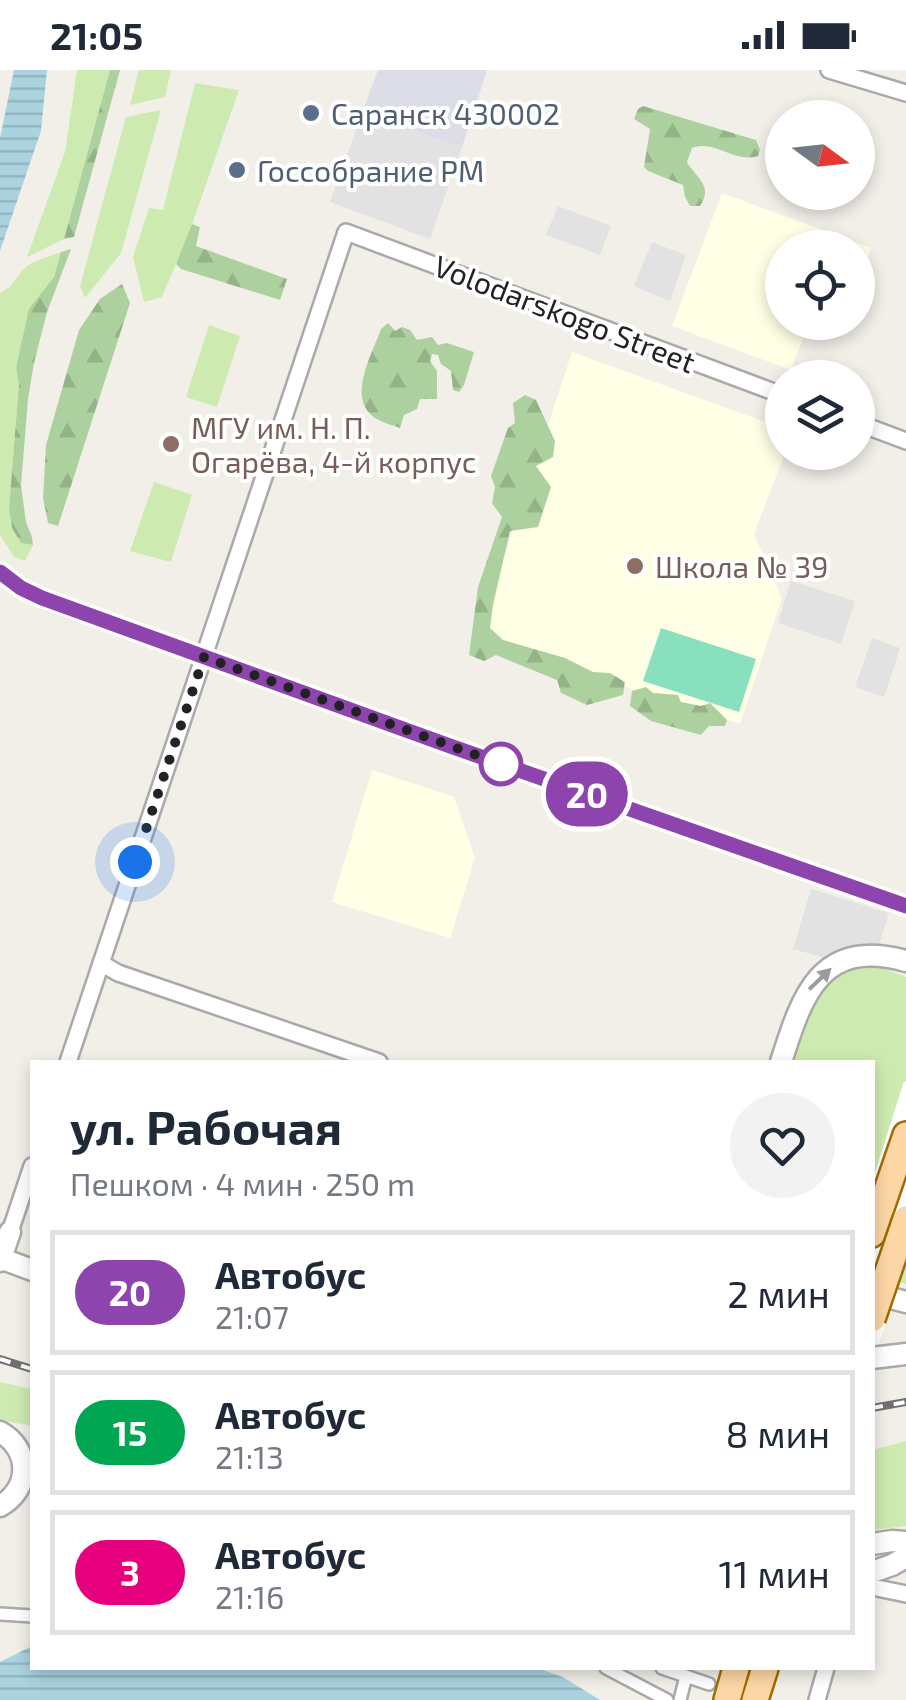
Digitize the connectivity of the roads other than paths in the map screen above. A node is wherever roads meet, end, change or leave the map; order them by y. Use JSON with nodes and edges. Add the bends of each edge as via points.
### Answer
{"nodes":[{"id":1,"x":829,"y":70,"type":"edge"},
{"id":2,"x":906,"y":93,"type":"edge"},
{"id":3,"x":765,"y":390,"type":"edge"},
{"id":4,"x":875,"y":429,"type":"edge"},
{"id":5,"x":906,"y":441,"type":"edge"},
{"id":6,"x":0,"y":572,"type":"edge"},
{"id":7,"x":204,"y":657,"type":"junction"},
{"id":8,"x":906,"y":906,"type":"edge"},
{"id":9,"x":906,"y":961,"type":"edge"},
{"id":10,"x":101,"y":963,"type":"junction"},
{"id":11,"x":69,"y":1060,"type":"edge"},
{"id":12,"x":374,"y":1060,"type":"edge"},
{"id":13,"x":782,"y":1060,"type":"edge"},
{"id":14,"x":906,"y":1135,"type":"edge"},
{"id":15,"x":30,"y":1172,"type":"edge"},
{"id":16,"x":906,"y":1219,"type":"edge"},
{"id":17,"x":875,"y":1225,"type":"edge"},
{"id":18,"x":10,"y":1232,"type":"joint"},
{"id":19,"x":0,"y":1259,"type":"edge"},
{"id":20,"x":30,"y":1269,"type":"edge"},
{"id":21,"x":875,"y":1294,"type":"edge"},
{"id":22,"x":906,"y":1302,"type":"edge"},
{"id":23,"x":875,"y":1309,"type":"edge"},
{"id":24,"x":906,"y":1354,"type":"edge"},
{"id":25,"x":875,"y":1358,"type":"edge"},
{"id":26,"x":0,"y":1431,"type":"edge"},
{"id":27,"x":30,"y":1435,"type":"edge"},
{"id":28,"x":25,"y":1489,"type":"edge"},
{"id":29,"x":0,"y":1506,"type":"edge"},
{"id":30,"x":906,"y":1542,"type":"edge"},
{"id":31,"x":875,"y":1543,"type":"edge"},
{"id":32,"x":906,"y":1556,"type":"edge"},
{"id":33,"x":875,"y":1571,"type":"edge"},
{"id":34,"x":875,"y":1588,"type":"edge"},
{"id":35,"x":906,"y":1594,"type":"edge"},
{"id":36,"x":0,"y":1614,"type":"edge"},
{"id":37,"x":28,"y":1614,"type":"edge"},
{"id":38,"x":610,"y":1670,"type":"edge"},
{"id":39,"x":668,"y":1670,"type":"edge"},
{"id":40,"x":734,"y":1670,"type":"edge"},
{"id":41,"x":764,"y":1670,"type":"edge"},
{"id":42,"x":825,"y":1670,"type":"edge"},
{"id":43,"x":686,"y":1676,"type":"junction"},
{"id":44,"x":718,"y":1692,"type":"edge"},
{"id":45,"x":667,"y":1700,"type":"edge"},
{"id":46,"x":680,"y":1700,"type":"edge"},
{"id":47,"x":755,"y":1700,"type":"edge"},
{"id":48,"x":817,"y":1700,"type":"edge"}],
"edges":[{"from":1,"to":2,"type":"street"},
{"from":3,"to":7,"type":"street","name":"Volodarskogo Street","via":[[346,232]]},
{"from":4,"to":5,"type":"street"},
{"from":6,"to":7,"type":"street","via":[[42,598]]},
{"from":7,"to":8,"type":"street"},
{"from":7,"to":10,"type":"street"},
{"from":13,"to":9,"type":"street","one_way":true,"via":[[799,1008],[822,974],[856,957]]},
{"from":10,"to":11,"type":"street"},
{"from":10,"to":12,"type":"street"},
{"from":14,"to":17,"type":"main road"},
{"from":15,"to":18,"type":"street"},
{"from":16,"to":23,"type":"main road","bridge":true},
{"from":18,"to":19,"type":"street"},
{"from":19,"to":20,"type":"street"},
{"from":21,"to":22,"type":"street"},
{"from":24,"to":25,"type":"street"},
{"from":26,"to":27,"type":"street"},
{"from":26,"to":28,"type":"street","via":[[22,1456]]},
{"from":28,"to":29,"type":"street"},
{"from":30,"to":31,"type":"street"},
{"from":32,"to":33,"type":"street"},
{"from":34,"to":35,"type":"street"},
{"from":36,"to":37,"type":"street"},
{"from":38,"to":45,"type":"street"},
{"from":39,"to":43,"type":"street"},
{"from":40,"to":44,"type":"main road"},
{"from":41,"to":47,"type":"main road"},
{"from":42,"to":48,"type":"street"},
{"from":43,"to":44,"type":"street"},
{"from":43,"to":46,"type":"street"}]}
